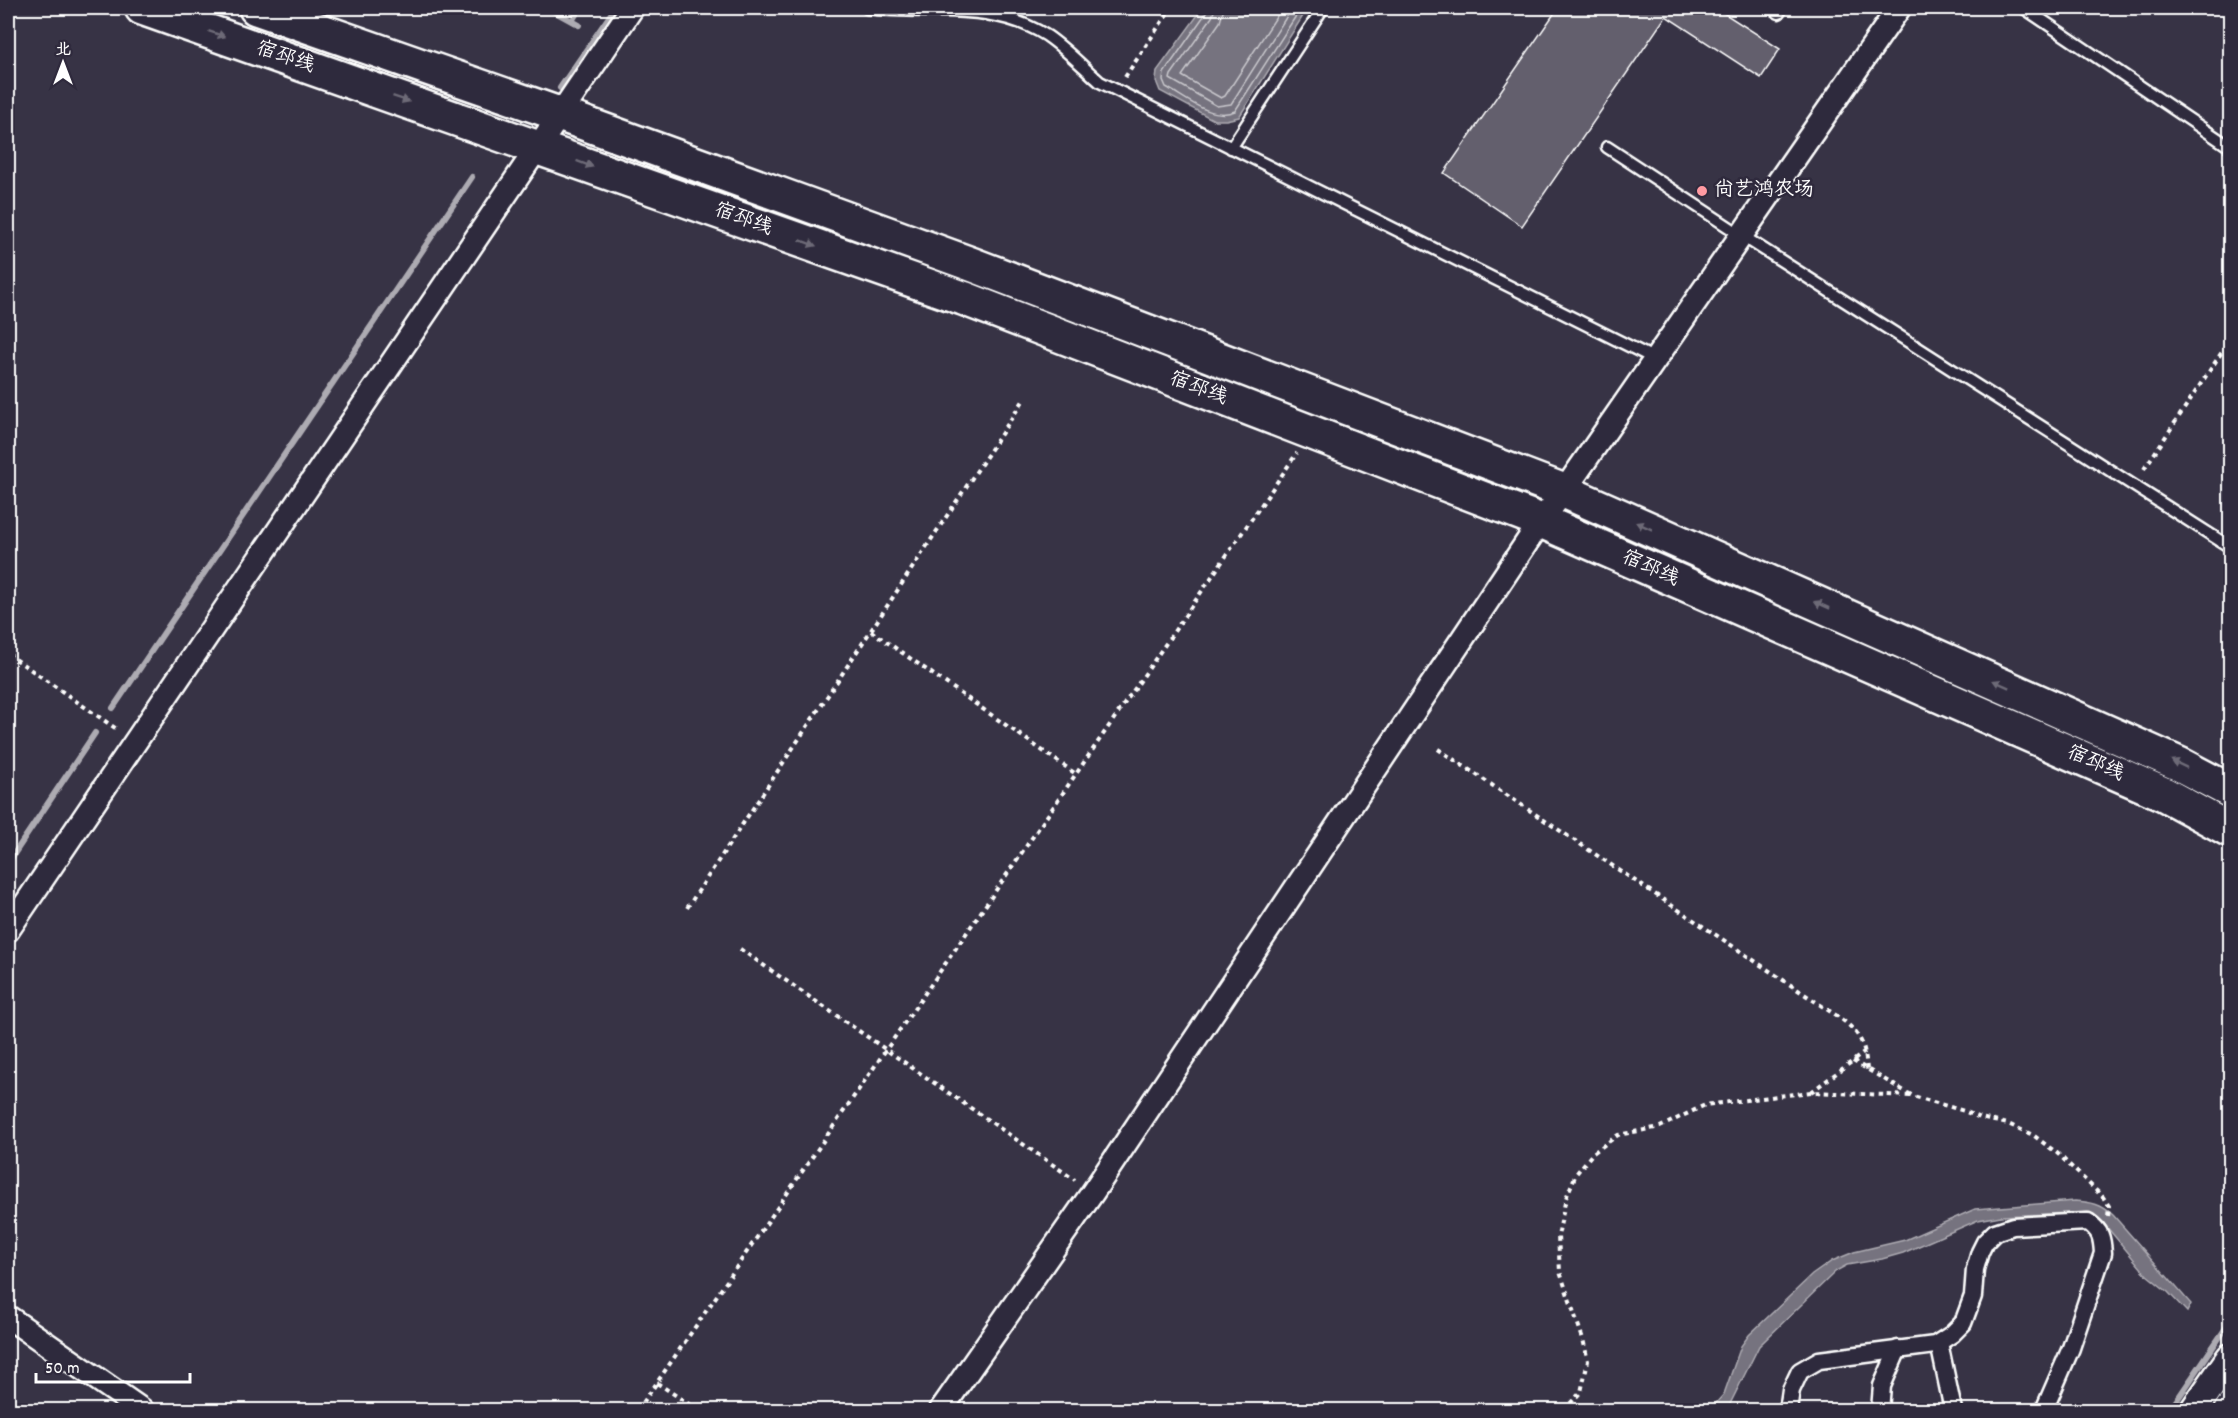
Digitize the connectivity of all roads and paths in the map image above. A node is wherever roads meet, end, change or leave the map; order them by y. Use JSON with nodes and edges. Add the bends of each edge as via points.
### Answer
{"nodes":[{"id":1,"x":142,"y":8,"type":"edge"},
{"id":2,"x":256,"y":8,"type":"edge"},
{"id":3,"x":632,"y":8,"type":"edge"},
{"id":4,"x":867,"y":8,"type":"edge"},
{"id":5,"x":1171,"y":8,"type":"edge"},
{"id":6,"x":1323,"y":8,"type":"edge"},
{"id":7,"x":1771,"y":8,"type":"edge"},
{"id":8,"x":1782,"y":8,"type":"edge"},
{"id":9,"x":1899,"y":8,"type":"edge"},
{"id":10,"x":2024,"y":8,"type":"edge"},
{"id":11,"x":1116,"y":90,"type":"junction"},
{"id":12,"x":559,"y":114,"type":"junction"},
{"id":13,"x":537,"y":147,"type":"junction"},
{"id":14,"x":1608,"y":147,"type":"dead end"},
{"id":15,"x":2230,"y":147,"type":"edge"},
{"id":16,"x":1231,"y":148,"type":"junction"},
{"id":17,"x":1741,"y":235,"type":"junction"},
{"id":18,"x":2230,"y":340,"type":"edge"},
{"id":19,"x":1655,"y":359,"type":"junction"},
{"id":20,"x":1025,"y":398,"type":"dead end"},
{"id":21,"x":1311,"y":432,"type":"junction"},
{"id":22,"x":2144,"y":469,"type":"dead end"},
{"id":23,"x":1564,"y":491,"type":"junction"},
{"id":24,"x":1541,"y":521,"type":"junction"},
{"id":25,"x":2230,"y":547,"type":"edge"},
{"id":26,"x":871,"y":631,"type":"junction"},
{"id":27,"x":8,"y":654,"type":"edge"},
{"id":28,"x":135,"y":742,"type":"junction"},
{"id":29,"x":1437,"y":748,"type":"dead end"},
{"id":30,"x":1076,"y":774,"type":"junction"},
{"id":31,"x":2230,"y":791,"type":"edge"},
{"id":32,"x":2230,"y":830,"type":"edge"},
{"id":33,"x":687,"y":908,"type":"dead end"},
{"id":34,"x":8,"y":930,"type":"edge"},
{"id":35,"x":740,"y":950,"type":"dead end"},
{"id":36,"x":886,"y":1050,"type":"junction"},
{"id":37,"x":1866,"y":1052,"type":"junction"},
{"id":38,"x":1853,"y":1061,"type":"junction"},
{"id":39,"x":1868,"y":1070,"type":"junction"},
{"id":40,"x":1811,"y":1092,"type":"junction"},
{"id":41,"x":1913,"y":1096,"type":"junction"},
{"id":42,"x":1093,"y":1192,"type":"junction"},
{"id":43,"x":2098,"y":1229,"type":"junction"},
{"id":44,"x":8,"y":1317,"type":"edge"},
{"id":45,"x":1939,"y":1342,"type":"junction"},
{"id":46,"x":1898,"y":1349,"type":"junction"},
{"id":47,"x":2230,"y":1358,"type":"edge"},
{"id":48,"x":657,"y":1383,"type":"junction"},
{"id":49,"x":142,"y":1410,"type":"edge"},
{"id":50,"x":638,"y":1410,"type":"edge"},
{"id":51,"x":698,"y":1410,"type":"edge"},
{"id":52,"x":941,"y":1410,"type":"edge"},
{"id":53,"x":1564,"y":1410,"type":"edge"},
{"id":54,"x":1788,"y":1410,"type":"edge"},
{"id":55,"x":1880,"y":1410,"type":"edge"},
{"id":56,"x":1953,"y":1410,"type":"edge"},
{"id":57,"x":2044,"y":1410,"type":"edge"},
{"id":58,"x":2194,"y":1410,"type":"edge"}],
"edges":[{"from":1,"to":13,"type":"main road","name":"宿邳线","one_way":true},
{"from":2,"to":12,"type":"main road","name":"宿邳线"},
{"from":3,"to":12,"type":"street"},
{"from":4,"to":11,"type":"lane","via":[[980,11],[1016,20],[1048,37],[1100,82]]},
{"from":5,"to":11,"type":"path"},
{"from":6,"to":16,"type":"lane"},
{"from":7,"to":8,"type":"lane","via":[[1779,13]]},
{"from":9,"to":17,"type":"street"},
{"from":10,"to":15,"type":"lane"},
{"from":11,"to":16,"type":"lane"},
{"from":12,"to":13,"type":"street"},
{"from":12,"to":23,"type":"main road","name":"宿邳线","via":[[971,264]]},
{"from":13,"to":21,"type":"main road","name":"宿邳线","one_way":true,"via":[[963,298]]},
{"from":13,"to":28,"type":"street"},
{"from":14,"to":17,"type":"lane"},
{"from":16,"to":19,"type":"lane"},
{"from":17,"to":19,"type":"street"},
{"from":17,"to":25,"type":"lane"},
{"from":18,"to":22,"type":"path"},
{"from":19,"to":23,"type":"street"},
{"from":20,"to":26,"type":"path"},
{"from":21,"to":24,"type":"main road","name":"宿邳线"},
{"from":21,"to":30,"type":"path"},
{"from":23,"to":24,"type":"street"},
{"from":31,"to":23,"type":"main road","name":"宿邳线","one_way":true,"via":[[2179,764]]},
{"from":24,"to":32,"type":"main road","name":"宿邳线","via":[[2164,794]]},
{"from":24,"to":42,"type":"street"},
{"from":26,"to":30,"type":"path"},
{"from":26,"to":33,"type":"path"},
{"from":27,"to":28,"type":"path"},
{"from":28,"to":34,"type":"street"},
{"from":29,"to":37,"type":"path","via":[[1840,1018],[1857,1034]]},
{"from":30,"to":36,"type":"path"},
{"from":35,"to":36,"type":"path"},
{"from":36,"to":42,"type":"path"},
{"from":36,"to":48,"type":"path"},
{"from":37,"to":38,"type":"path"},
{"from":37,"to":39,"type":"path"},
{"from":38,"to":39,"type":"path"},
{"from":38,"to":40,"type":"path"},
{"from":39,"to":41,"type":"path"},
{"from":40,"to":41,"type":"path"},
{"from":40,"to":53,"type":"path","via":[[1705,1105],[1660,1127],[1618,1135],[1593,1153],[1576,1174],[1558,1236],[1560,1272],[1588,1361],[1581,1392]]},
{"from":41,"to":43,"type":"path","via":[[2008,1124],[2043,1141],[2109,1206],[2107,1219]]},
{"from":42,"to":52,"type":"street"},
{"from":43,"to":45,"type":"street","via":[[2088,1222],[2076,1221],[2013,1226],[1995,1232],[1980,1252],[1964,1323]]},
{"from":43,"to":57,"type":"street","via":[[2103,1238],[2103,1253],[2071,1348]]},
{"from":44,"to":49,"type":"street"},
{"from":45,"to":46,"type":"street"},
{"from":45,"to":56,"type":"street"},
{"from":46,"to":54,"type":"street","via":[[1819,1360],[1800,1371],[1791,1390]]},
{"from":46,"to":55,"type":"street","via":[[1882,1386]]},
{"from":47,"to":58,"type":"street"},
{"from":48,"to":50,"type":"path"},
{"from":48,"to":51,"type":"path"}]}
